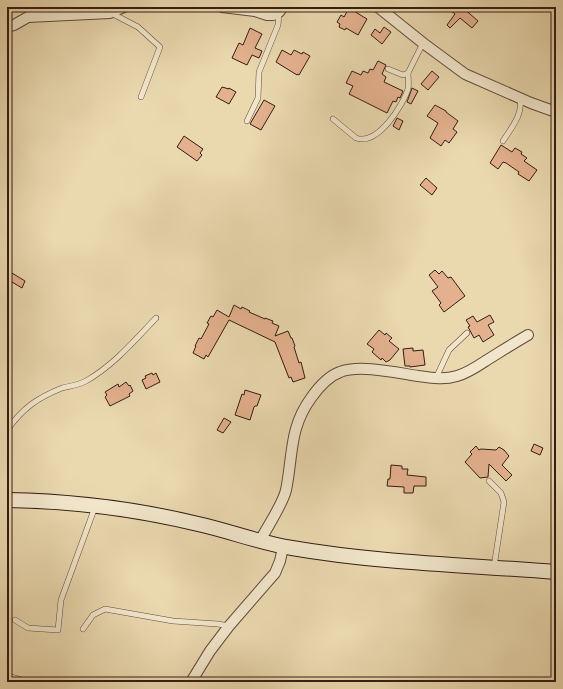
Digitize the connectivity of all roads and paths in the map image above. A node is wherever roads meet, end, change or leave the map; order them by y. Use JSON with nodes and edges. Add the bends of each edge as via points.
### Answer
{"nodes":[{"id":1,"x":124,"y":7,"type":"edge"},
{"id":2,"x":222,"y":7,"type":"edge"},
{"id":3,"x":378,"y":7,"type":"edge"},
{"id":4,"x":281,"y":10,"type":"edge"},
{"id":5,"x":110,"y":12,"type":"junction"},
{"id":6,"x":7,"y":27,"type":"edge"},
{"id":7,"x":423,"y":43,"type":"junction"},
{"id":8,"x":388,"y":68,"type":"dead end"},
{"id":9,"x":408,"y":73,"type":"junction"},
{"id":10,"x":142,"y":97,"type":"dead end"},
{"id":11,"x":520,"y":99,"type":"junction"},
{"id":12,"x":556,"y":112,"type":"edge"},
{"id":13,"x":333,"y":119,"type":"dead end"},
{"id":14,"x":247,"y":121,"type":"dead end"},
{"id":15,"x":503,"y":141,"type":"dead end"},
{"id":16,"x":156,"y":318,"type":"dead end"},
{"id":17,"x":467,"y":333,"type":"dead end"},
{"id":18,"x":528,"y":335,"type":"dead end"},
{"id":19,"x":436,"y":378,"type":"junction"},
{"id":20,"x":7,"y":430,"type":"edge"},
{"id":21,"x":489,"y":481,"type":"dead end"},
{"id":22,"x":7,"y":500,"type":"edge"},
{"id":23,"x":95,"y":506,"type":"junction"},
{"id":24,"x":260,"y":541,"type":"junction"},
{"id":25,"x":283,"y":547,"type":"junction"},
{"id":26,"x":494,"y":568,"type":"junction"},
{"id":27,"x":556,"y":572,"type":"edge"},
{"id":28,"x":15,"y":620,"type":"dead end"},
{"id":29,"x":229,"y":626,"type":"junction"},
{"id":30,"x":82,"y":629,"type":"dead end"},
{"id":31,"x":7,"y":676,"type":"edge"},
{"id":32,"x":30,"y":682,"type":"edge"},
{"id":33,"x":191,"y":682,"type":"edge"}],
"edges":[{"from":1,"to":5,"type":"street"},
{"from":2,"to":4,"type":"street","via":[[267,15],[273,15]]},
{"from":3,"to":7,"type":"street"},
{"from":4,"to":14,"type":"lane","via":[[278,25],[259,72],[258,98]]},
{"from":5,"to":6,"type":"street","via":[[28,17]]},
{"from":5,"to":10,"type":"lane","via":[[138,27],[160,47]]},
{"from":7,"to":9,"type":"lane"},
{"from":7,"to":11,"type":"street","via":[[465,74]]},
{"from":8,"to":9,"type":"lane","via":[[402,75]]},
{"from":9,"to":13,"type":"lane","via":[[409,87],[394,116],[374,135],[361,140]]},
{"from":11,"to":12,"type":"street"},
{"from":11,"to":15,"type":"lane","via":[[522,106],[519,115]]},
{"from":16,"to":20,"type":"lane","via":[[120,356],[85,382],[63,388],[32,403],[19,414]]},
{"from":17,"to":19,"type":"lane","via":[[449,350]]},
{"from":18,"to":19,"type":"street","via":[[469,371],[458,376]]},
{"from":19,"to":24,"type":"street","via":[[378,370],[348,370],[339,372],[321,387],[311,398],[297,425],[291,445],[284,498]]},
{"from":21,"to":26,"type":"lane","via":[[504,502]]},
{"from":22,"to":23,"type":"street"},
{"from":23,"to":24,"type":"street","via":[[176,519]]},
{"from":23,"to":28,"type":"lane","via":[[61,600],[58,630],[28,628]]},
{"from":24,"to":25,"type":"street"},
{"from":25,"to":26,"type":"street","via":[[376,559]]},
{"from":25,"to":29,"type":"street","via":[[275,573]]},
{"from":26,"to":27,"type":"street"},
{"from":29,"to":30,"type":"lane","via":[[173,621],[105,609],[93,615]]},
{"from":29,"to":33,"type":"street"},
{"from":31,"to":32,"type":"lane"}]}
